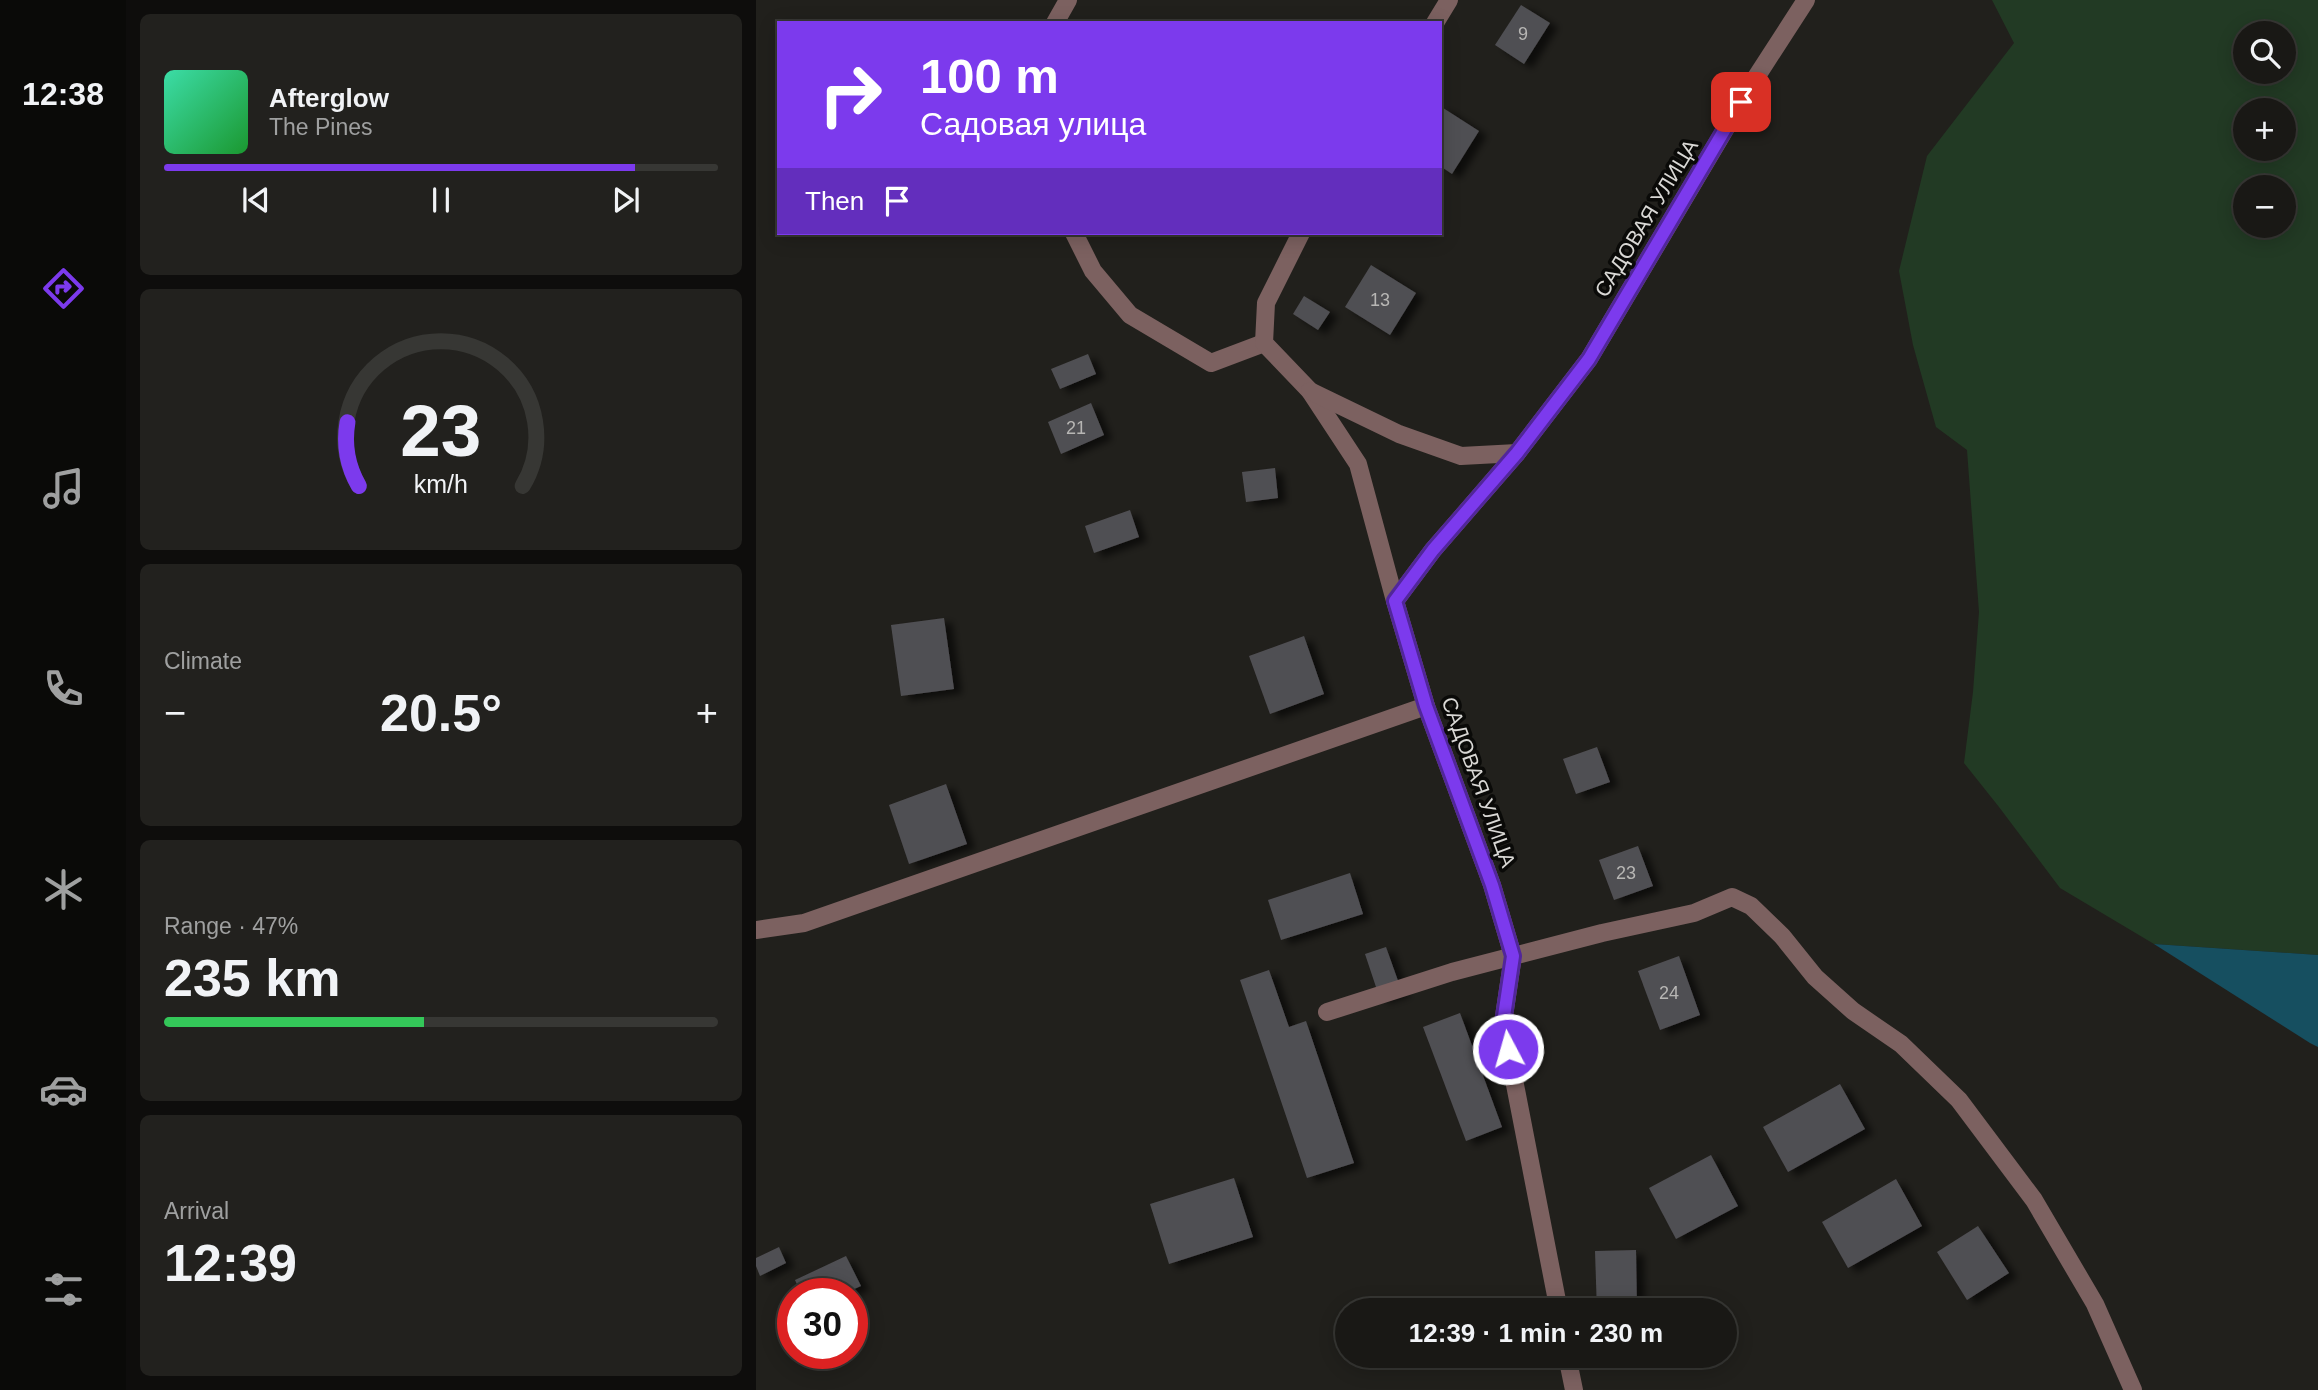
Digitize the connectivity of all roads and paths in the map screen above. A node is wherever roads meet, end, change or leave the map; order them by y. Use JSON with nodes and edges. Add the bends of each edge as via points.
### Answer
{"nodes":[{"id":1,"x":1068,"y":0,"type":"edge"},
{"id":2,"x":1449,"y":0,"type":"edge"},
{"id":3,"x":1806,"y":0,"type":"edge"},
{"id":4,"x":1056,"y":21,"type":"edge"},
{"id":5,"x":1436,"y":21,"type":"edge"},
{"id":6,"x":1075,"y":235,"type":"edge"},
{"id":7,"x":1300,"y":235,"type":"edge"},
{"id":8,"x":1264,"y":343,"type":"junction"},
{"id":9,"x":1310,"y":391,"type":"junction"},
{"id":10,"x":1517,"y":453,"type":"junction"},
{"id":11,"x":1395,"y":601,"type":"junction"},
{"id":12,"x":1426,"y":706,"type":"junction"},
{"id":13,"x":756,"y":930,"type":"edge"},
{"id":14,"x":1513,"y":956,"type":"junction"},
{"id":15,"x":1326,"y":1012,"type":"dead end"},
{"id":16,"x":1556,"y":1298,"type":"edge"},
{"id":17,"x":1569,"y":1368,"type":"edge"},
{"id":18,"x":1574,"y":1390,"type":"edge"},
{"id":19,"x":2133,"y":1390,"type":"edge"}],
"edges":[{"from":1,"to":4,"type":"street"},
{"from":2,"to":5,"type":"street"},
{"from":3,"to":10,"type":"street","name":"САДОВАЯ УЛИЦА","via":[[1589,359]]},
{"from":6,"to":8,"type":"street","via":[[1093,271],[1130,315],[1211,363]]},
{"from":7,"to":8,"type":"street","via":[[1266,303]]},
{"from":8,"to":9,"type":"street","name":"САДОВАЯ УЛИЦА"},
{"from":9,"to":10,"type":"street","name":"САДОВАЯ УЛИЦА","via":[[1399,434],[1461,456]]},
{"from":9,"to":11,"type":"street","name":"САДОВАЯ УЛИЦА","via":[[1358,464]]},
{"from":10,"to":11,"type":"street","name":"САДОВАЯ УЛИЦА"},
{"from":11,"to":12,"type":"street","name":"САДОВАЯ УЛИЦА"},
{"from":12,"to":13,"type":"street","via":[[804,923]]},
{"from":12,"to":14,"type":"street","name":"САДОВАЯ УЛИЦА","via":[[1492,885]]},
{"from":14,"to":15,"type":"street"},
{"from":14,"to":16,"type":"street","name":"САДОВАЯ УЛИЦА","via":[[1503,1023]]},
{"from":14,"to":19,"type":"street","via":[[1694,913],[1732,897],[1751,906],[1815,977],[1901,1044],[1959,1100],[2034,1200],[2095,1304]]},
{"from":17,"to":18,"type":"street"}]}
